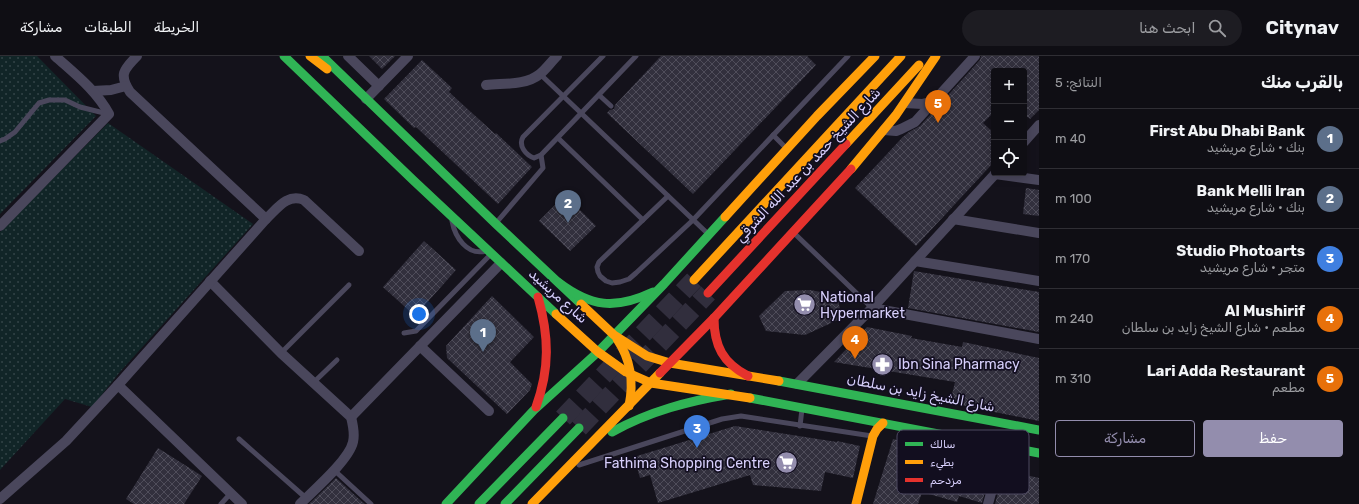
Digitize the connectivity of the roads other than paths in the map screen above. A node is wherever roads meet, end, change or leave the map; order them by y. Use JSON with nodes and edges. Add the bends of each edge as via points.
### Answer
{"nodes":[{"id":1,"x":55,"y":56,"type":"edge"},
{"id":2,"x":137,"y":56,"type":"edge"},
{"id":3,"x":284,"y":56,"type":"edge"},
{"id":4,"x":310,"y":56,"type":"edge"},
{"id":5,"x":322,"y":56,"type":"edge"},
{"id":6,"x":348,"y":56,"type":"edge"},
{"id":7,"x":408,"y":56,"type":"edge"},
{"id":8,"x":557,"y":56,"type":"edge"},
{"id":9,"x":604,"y":56,"type":"edge"},
{"id":10,"x":636,"y":56,"type":"edge"},
{"id":11,"x":848,"y":56,"type":"edge"},
{"id":12,"x":875,"y":56,"type":"edge"},
{"id":13,"x":901,"y":56,"type":"edge"},
{"id":14,"x":928,"y":56,"type":"edge"},
{"id":15,"x":936,"y":56,"type":"edge"},
{"id":16,"x":975,"y":56,"type":"edge"},
{"id":17,"x":339,"y":73,"type":"junction"},
{"id":18,"x":540,"y":74,"type":"junction"},
{"id":19,"x":486,"y":84,"type":"dead end"},
{"id":20,"x":126,"y":86,"type":"junction"},
{"id":21,"x":379,"y":86,"type":"junction"},
{"id":22,"x":93,"y":91,"type":"junction"},
{"id":23,"x":599,"y":95,"type":"junction"},
{"id":24,"x":564,"y":97,"type":"junction"},
{"id":25,"x":366,"y":99,"type":"junction"},
{"id":26,"x":934,"y":101,"type":"junction"},
{"id":27,"x":905,"y":103,"type":"junction"},
{"id":28,"x":610,"y":106,"type":"dead end"},
{"id":29,"x":108,"y":114,"type":"junction"},
{"id":30,"x":581,"y":114,"type":"junction"},
{"id":31,"x":1039,"y":126,"type":"edge"},
{"id":32,"x":884,"y":130,"type":"junction"},
{"id":33,"x":773,"y":135,"type":"junction"},
{"id":34,"x":558,"y":138,"type":"junction"},
{"id":35,"x":1026,"y":140,"type":"edge"},
{"id":36,"x":0,"y":141,"type":"edge"},
{"id":37,"x":787,"y":149,"type":"junction"},
{"id":38,"x":541,"y":155,"type":"junction"},
{"id":39,"x":993,"y":176,"type":"edge"},
{"id":40,"x":1010,"y":176,"type":"edge"},
{"id":41,"x":1039,"y":180,"type":"edge"},
{"id":42,"x":668,"y":196,"type":"junction"},
{"id":43,"x":266,"y":219,"type":"junction"},
{"id":44,"x":953,"y":219,"type":"junction"},
{"id":45,"x":643,"y":220,"type":"junction"},
{"id":46,"x":693,"y":220,"type":"junction"},
{"id":47,"x":496,"y":224,"type":"junction"},
{"id":48,"x":0,"y":226,"type":"edge"},
{"id":49,"x":793,"y":232,"type":"junction"},
{"id":50,"x":1039,"y":233,"type":"edge"},
{"id":51,"x":709,"y":235,"type":"junction"},
{"id":52,"x":488,"y":250,"type":"junction"},
{"id":53,"x":359,"y":251,"type":"dead end"},
{"id":54,"x":915,"y":261,"type":"junction"},
{"id":55,"x":501,"y":263,"type":"junction"},
{"id":56,"x":694,"y":280,"type":"tunnel mouth"},
{"id":57,"x":210,"y":281,"type":"junction"},
{"id":58,"x":1039,"y":281,"type":"edge"},
{"id":59,"x":558,"y":282,"type":"junction"},
{"id":60,"x":349,"y":284,"type":"dead end"},
{"id":61,"x":664,"y":284,"type":"junction"},
{"id":62,"x":708,"y":293,"type":"tunnel mouth"},
{"id":63,"x":538,"y":297,"type":"junction"},
{"id":64,"x":872,"y":308,"type":"junction"},
{"id":65,"x":636,"y":313,"type":"junction"},
{"id":66,"x":714,"y":318,"type":"junction"},
{"id":67,"x":404,"y":333,"type":"dead end"},
{"id":68,"x":614,"y":335,"type":"junction"},
{"id":69,"x":1039,"y":339,"type":"edge"},
{"id":70,"x":420,"y":346,"type":"junction"},
{"id":71,"x":634,"y":348,"type":"junction"},
{"id":72,"x":598,"y":352,"type":"junction"},
{"id":73,"x":282,"y":353,"type":"junction"},
{"id":74,"x":637,"y":359,"type":"dead end"},
{"id":75,"x":337,"y":360,"type":"dead end"},
{"id":76,"x":670,"y":363,"type":"junction"},
{"id":77,"x":642,"y":370,"type":"dead end"},
{"id":78,"x":632,"y":375,"type":"junction"},
{"id":79,"x":748,"y":376,"type":"junction"},
{"id":80,"x":313,"y":383,"type":"junction"},
{"id":81,"x":651,"y":383,"type":"junction"},
{"id":82,"x":797,"y":384,"type":"junction"},
{"id":83,"x":118,"y":385,"type":"junction"},
{"id":84,"x":731,"y":394,"type":"junction"},
{"id":85,"x":628,"y":407,"type":"junction"},
{"id":86,"x":802,"y":407,"type":"junction"},
{"id":87,"x":534,"y":410,"type":"junction"},
{"id":88,"x":489,"y":411,"type":"dead end"},
{"id":89,"x":351,"y":417,"type":"junction"},
{"id":90,"x":563,"y":418,"type":"tunnel mouth"},
{"id":91,"x":883,"y":423,"type":"junction"},
{"id":92,"x":800,"y":426,"type":"junction"},
{"id":93,"x":579,"y":428,"type":"tunnel mouth"},
{"id":94,"x":920,"y":430,"type":"edge"},
{"id":95,"x":1039,"y":430,"type":"edge"},
{"id":96,"x":873,"y":436,"type":"junction"},
{"id":97,"x":239,"y":439,"type":"dead end"},
{"id":98,"x":589,"y":447,"type":"junction"},
{"id":99,"x":1029,"y":452,"type":"edge"},
{"id":100,"x":1039,"y":454,"type":"edge"},
{"id":101,"x":334,"y":470,"type":"junction"},
{"id":102,"x":566,"y":470,"type":"junction"},
{"id":103,"x":991,"y":494,"type":"edge"},
{"id":104,"x":0,"y":499,"type":"edge"},
{"id":105,"x":226,"y":500,"type":"edge"},
{"id":106,"x":303,"y":501,"type":"edge"},
{"id":107,"x":242,"y":504,"type":"edge"},
{"id":108,"x":371,"y":504,"type":"edge"},
{"id":109,"x":446,"y":504,"type":"edge"},
{"id":110,"x":479,"y":504,"type":"edge"},
{"id":111,"x":505,"y":504,"type":"edge"},
{"id":112,"x":532,"y":504,"type":"edge"},
{"id":113,"x":856,"y":504,"type":"edge"},
{"id":114,"x":988,"y":504,"type":"edge"}],
"edges":[{"from":1,"to":22,"type":"street"},
{"from":2,"to":20,"type":"street","via":[[128,65],[123,77]]},
{"from":3,"to":52,"type":"main road","name":"شارع مريشيد"},
{"from":4,"to":17,"type":"main road","via":[[327,69]]},
{"from":5,"to":17,"type":"main road","name":"شارع مريشيد"},
{"from":6,"to":21,"type":"street"},
{"from":7,"to":21,"type":"street"},
{"from":8,"to":18,"type":"street"},
{"from":9,"to":24,"type":"lane"},
{"from":10,"to":23,"type":"lane"},
{"from":11,"to":33,"type":"lane"},
{"from":12,"to":37,"type":"main road"},
{"from":13,"to":56,"type":"main road","name":"شارع الشيخ حمد بن عبد الله الشرقي"},
{"from":14,"to":62,"type":"main road","name":"شارع الشيخ حمد بن عبد الله الشرقي"},
{"from":15,"to":27,"type":"main road"},
{"from":16,"to":26,"type":"street"},
{"from":17,"to":25,"type":"main road","name":"شارع مريشيد"},
{"from":18,"to":19,"type":"street","via":[[531,80]]},
{"from":18,"to":24,"type":"lane"},
{"from":20,"to":22,"type":"street"},
{"from":20,"to":43,"type":"street"},
{"from":21,"to":25,"type":"street"},
{"from":22,"to":29,"type":"street"},
{"from":23,"to":28,"type":"lane"},
{"from":23,"to":30,"type":"lane"},
{"from":24,"to":30,"type":"lane"},
{"from":24,"to":38,"type":"lane","via":[[522,140],[522,147],[529,156],[534,158]]},
{"from":25,"to":47,"type":"main road","name":"شارع مريشيد"},
{"from":26,"to":27,"type":"street","via":[[922,104]]},
{"from":26,"to":32,"type":"street","via":[[908,126]]},
{"from":27,"to":32,"type":"main road"},
{"from":29,"to":36,"type":"lane","via":[[65,100],[49,100],[39,103],[16,132]]},
{"from":29,"to":48,"type":"street"},
{"from":30,"to":34,"type":"lane"},
{"from":30,"to":42,"type":"lane"},
{"from":31,"to":35,"type":"street"},
{"from":32,"to":49,"type":"main road"},
{"from":33,"to":37,"type":"lane"},
{"from":33,"to":46,"type":"lane"},
{"from":34,"to":38,"type":"lane"},
{"from":34,"to":45,"type":"lane"},
{"from":37,"to":51,"type":"main road"},
{"from":38,"to":47,"type":"lane","via":[[543,168]]},
{"from":39,"to":44,"type":"street"},
{"from":40,"to":41,"type":"street"},
{"from":42,"to":45,"type":"lane"},
{"from":42,"to":46,"type":"lane"},
{"from":43,"to":53,"type":"street","via":[[291,197],[298,197]]},
{"from":43,"to":57,"type":"street"},
{"from":44,"to":50,"type":"street"},
{"from":44,"to":54,"type":"street"},
{"from":45,"to":46,"type":"lane","via":[[599,262],[598,272],[606,282],[616,283],[629,279]]},
{"from":46,"to":51,"type":"lane"},
{"from":47,"to":59,"type":"main road","name":"شارع مريشيد"},
{"from":49,"to":64,"type":"lane"},
{"from":49,"to":66,"type":"main road"},
{"from":51,"to":61,"type":"main road"},
{"from":52,"to":55,"type":"main road","name":"شارع مريشيد"},
{"from":52,"to":67,"type":"lane","via":[[416,331]]},
{"from":54,"to":58,"type":"street"},
{"from":54,"to":64,"type":"street"},
{"from":55,"to":63,"type":"main road","name":"شارع مريشيد"},
{"from":55,"to":70,"type":"street"},
{"from":57,"to":73,"type":"street"},
{"from":57,"to":83,"type":"street"},
{"from":59,"to":61,"type":"main road","via":[[577,296],[610,304],[638,299]]},
{"from":59,"to":68,"type":"main road","name":"شارع مريشيد"},
{"from":60,"to":73,"type":"lane"},
{"from":61,"to":65,"type":"main road"},
{"from":63,"to":72,"type":"main road","name":"شارع مريشيد"},
{"from":63,"to":87,"type":"main road","via":[[546,325],[548,350],[544,383]]},
{"from":64,"to":69,"type":"street"},
{"from":64,"to":82,"type":"street"},
{"from":65,"to":68,"type":"main road"},
{"from":65,"to":71,"type":"main road"},
{"from":66,"to":76,"type":"main road"},
{"from":66,"to":79,"type":"main road","via":[[715,336],[721,353],[732,367]]},
{"from":68,"to":71,"type":"main road","name":"شارع مريشيد"},
{"from":68,"to":72,"type":"main road"},
{"from":68,"to":78,"type":"main road","via":[[626,353]]},
{"from":70,"to":88,"type":"street"},
{"from":70,"to":89,"type":"street"},
{"from":71,"to":74,"type":"main road"},
{"from":71,"to":76,"type":"main road","name":"شارع مريشيد","via":[[647,356]]},
{"from":72,"to":78,"type":"main road","name":"شارع مريشيد"},
{"from":72,"to":87,"type":"main road"},
{"from":73,"to":80,"type":"street"},
{"from":75,"to":80,"type":"lane"},
{"from":76,"to":79,"type":"main road","name":"شارع مريشيد"},
{"from":76,"to":81,"type":"main road"},
{"from":77,"to":81,"type":"main road"},
{"from":78,"to":81,"type":"main road","name":"شارع مريشيد"},
{"from":78,"to":85,"type":"main road"},
{"from":79,"to":82,"type":"main road","name":"شارع مريشيد"},
{"from":80,"to":89,"type":"street"},
{"from":81,"to":84,"type":"main road","name":"شارع مريشيد"},
{"from":81,"to":85,"type":"main road"},
{"from":82,"to":95,"type":"main road","name":"شارع الشيخ زايد بن سلطان"},
{"from":83,"to":104,"type":"street","via":[[66,441]]},
{"from":83,"to":105,"type":"street"},
{"from":84,"to":86,"type":"main road","name":"شارع مريشيد"},
{"from":84,"to":98,"type":"main road","via":[[689,401],[654,412],[620,427]]},
{"from":85,"to":98,"type":"main road"},
{"from":86,"to":91,"type":"main road","name":"شارع مريشيد"},
{"from":86,"to":92,"type":"lane"},
{"from":87,"to":109,"type":"main road"},
{"from":89,"to":101,"type":"street","via":[[354,432],[350,452]]},
{"from":90,"to":110,"type":"main road"},
{"from":91,"to":94,"type":"main road"},
{"from":91,"to":96,"type":"main road"},
{"from":92,"to":96,"type":"lane"},
{"from":92,"to":102,"type":"lane","via":[[741,416],[722,419]]},
{"from":93,"to":111,"type":"main road"},
{"from":96,"to":113,"type":"main road"},
{"from":97,"to":106,"type":"lane"},
{"from":98,"to":102,"type":"main road"},
{"from":99,"to":100,"type":"main road"},
{"from":101,"to":106,"type":"street"},
{"from":101,"to":108,"type":"lane"},
{"from":102,"to":112,"type":"main road"},
{"from":103,"to":114,"type":"street"},
{"from":105,"to":107,"type":"street"}]}
